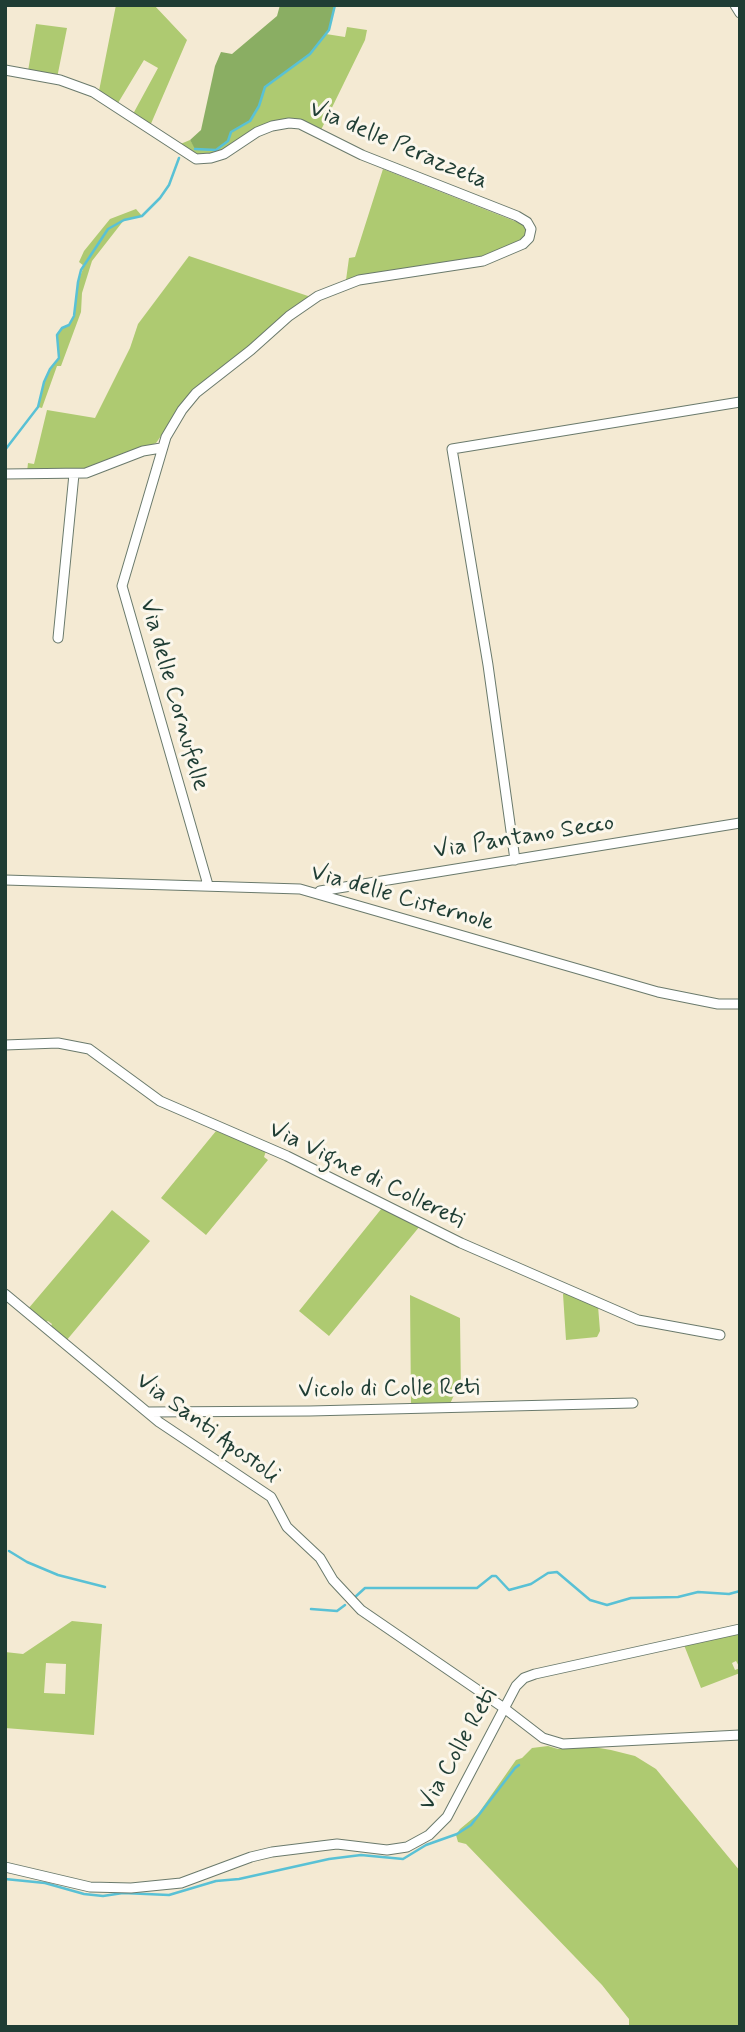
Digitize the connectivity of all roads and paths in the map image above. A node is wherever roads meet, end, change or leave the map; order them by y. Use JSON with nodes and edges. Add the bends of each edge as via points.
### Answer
{"nodes":[{"id":1,"x":735,"y":5,"type":"edge"},
{"id":2,"x":740,"y":13,"type":"edge"},
{"id":3,"x":5,"y":70,"type":"edge"},
{"id":4,"x":513,"y":214,"type":"joint"},
{"id":5,"x":740,"y":402,"type":"edge"},
{"id":6,"x":161,"y":448,"type":"junction"},
{"id":7,"x":5,"y":474,"type":"edge"},
{"id":8,"x":74,"y":474,"type":"junction"},
{"id":9,"x":58,"y":638,"type":"dead end"},
{"id":10,"x":740,"y":823,"type":"edge"},
{"id":11,"x":515,"y":860,"type":"junction"},
{"id":12,"x":5,"y":880,"type":"edge"},
{"id":13,"x":208,"y":886,"type":"junction"},
{"id":14,"x":315,"y":892,"type":"junction"},
{"id":15,"x":740,"y":1004,"type":"edge"},
{"id":16,"x":5,"y":1045,"type":"edge"},
{"id":17,"x":5,"y":1294,"type":"edge"},
{"id":18,"x":720,"y":1335,"type":"dead end"},
{"id":19,"x":633,"y":1403,"type":"dead end"},
{"id":20,"x":147,"y":1412,"type":"junction"},
{"id":21,"x":740,"y":1629,"type":"edge"},
{"id":22,"x":504,"y":1708,"type":"junction"},
{"id":23,"x":740,"y":1735,"type":"edge"},
{"id":24,"x":5,"y":1867,"type":"edge"}],
"edges":[{"from":1,"to":2,"type":"street"},
{"from":3,"to":4,"type":"street","name":"Via delle Perazzeta","via":[[60,80],[93,92],[194,158],[218,156],[264,129],[297,123],[362,155]]},
{"from":4,"to":6,"type":"street","name":"Via delle Cornufelle","via":[[529,225],[531,234],[523,244],[499,255],[464,265],[359,280],[307,303],[196,393]]},
{"from":5,"to":11,"type":"street","via":[[453,449]]},
{"from":6,"to":8,"type":"street"},
{"from":6,"to":13,"type":"street","name":"Via delle Cornufelle","via":[[122,586]]},
{"from":7,"to":8,"type":"street"},
{"from":8,"to":9,"type":"street"},
{"from":10,"to":11,"type":"street","name":"Via Pantano Secco"},
{"from":11,"to":14,"type":"street","name":"Via Pantano Secco"},
{"from":12,"to":13,"type":"street","name":"Via delle Cisternole"},
{"from":13,"to":14,"type":"street","name":"Via delle Cisternole"},
{"from":14,"to":15,"type":"street","name":"Via delle Cisternole","via":[[658,992]]},
{"from":16,"to":18,"type":"street","name":"Via Vigne di Collereti","via":[[58,1043],[89,1049],[160,1101],[287,1156],[461,1243],[638,1321]]},
{"from":17,"to":20,"type":"street","name":"Via Santi Apostoli"},
{"from":19,"to":20,"type":"street","name":"Vicolo di Colle Reti"},
{"from":20,"to":22,"type":"street","name":"Via Santi Apostoli","via":[[271,1497],[287,1527],[320,1558],[361,1610]]},
{"from":21,"to":22,"type":"street","name":"Via Colle Reti","via":[[531,1675],[518,1684]]},
{"from":22,"to":23,"type":"street","name":"Via Santi Apostoli","via":[[558,1744]]},
{"from":22,"to":24,"type":"street","name":"Via Colle Reti","via":[[447,1817],[429,1835],[407,1847],[387,1850],[337,1844],[272,1852],[181,1882],[138,1888],[94,1888]]}]}
